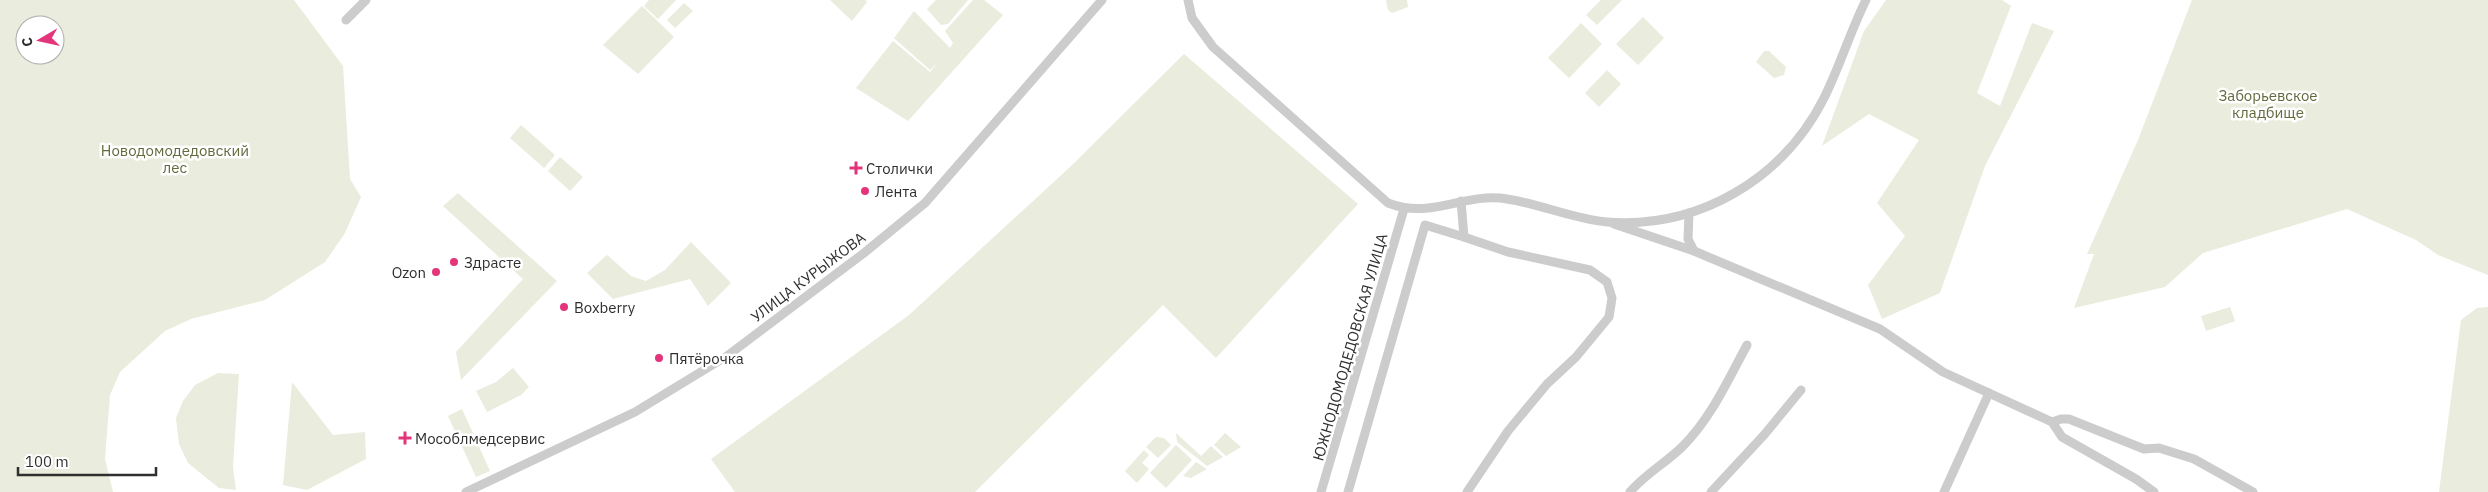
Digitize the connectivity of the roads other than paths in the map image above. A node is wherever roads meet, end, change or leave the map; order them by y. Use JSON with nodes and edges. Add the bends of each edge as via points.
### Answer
{"nodes":[{"id":1,"x":366,"y":0,"type":"edge"},
{"id":2,"x":1102,"y":0,"type":"edge"},
{"id":3,"x":1188,"y":0,"type":"edge"},
{"id":4,"x":1866,"y":0,"type":"edge"},
{"id":5,"x":346,"y":20,"type":"dead end"},
{"id":6,"x":1461,"y":201,"type":"junction"},
{"id":7,"x":1404,"y":209,"type":"junction"},
{"id":8,"x":1689,"y":212,"type":"junction"},
{"id":9,"x":1607,"y":222,"type":"junction"},
{"id":10,"x":1464,"y":238,"type":"junction"},
{"id":11,"x":1694,"y":251,"type":"junction"},
{"id":12,"x":1747,"y":345,"type":"dead end"},
{"id":13,"x":1801,"y":390,"type":"dead end"},
{"id":14,"x":1989,"y":393,"type":"junction"},
{"id":15,"x":2052,"y":422,"type":"junction"},
{"id":16,"x":466,"y":492,"type":"edge"},
{"id":17,"x":1321,"y":492,"type":"edge"},
{"id":18,"x":1348,"y":492,"type":"edge"},
{"id":19,"x":1467,"y":492,"type":"edge"},
{"id":20,"x":1630,"y":492,"type":"edge"},
{"id":21,"x":1711,"y":492,"type":"edge"},
{"id":22,"x":1944,"y":492,"type":"edge"},
{"id":23,"x":2154,"y":492,"type":"edge"},
{"id":24,"x":2254,"y":492,"type":"edge"}],
"edges":[{"from":1,"to":5,"type":"street"},
{"from":2,"to":16,"type":"street","name":"УЛИЦА КУРЫЖОВА","via":[[925,203],[864,253],[727,356],[635,412]]},
{"from":3,"to":7,"type":"street","via":[[1192,18],[1213,47],[1388,203]]},
{"from":4,"to":8,"type":"street","via":[[1825,97],[1805,132],[1749,186],[1724,200]]},
{"from":6,"to":7,"type":"street","via":[[1418,210]]},
{"from":6,"to":9,"type":"street","via":[[1508,199]]},
{"from":6,"to":10,"type":"street"},
{"from":7,"to":17,"type":"street","name":"ЮЖНОДОМОДЕДОВСКАЯ УЛИЦА"},
{"from":8,"to":9,"type":"street","via":[[1659,219]]},
{"from":8,"to":11,"type":"street","via":[[1688,239]]},
{"from":9,"to":11,"type":"street"},
{"from":10,"to":18,"type":"street","via":[[1425,225]]},
{"from":10,"to":19,"type":"street","via":[[1508,252],[1590,270],[1607,282],[1612,298],[1609,317],[1508,431]]},
{"from":11,"to":14,"type":"street","via":[[1880,330],[1943,372]]},
{"from":12,"to":20,"type":"street","via":[[1718,399],[1697,429],[1682,447]]},
{"from":13,"to":21,"type":"street"},
{"from":14,"to":15,"type":"street"},
{"from":14,"to":22,"type":"street"},
{"from":15,"to":23,"type":"street","via":[[2062,437]]},
{"from":15,"to":24,"type":"street","via":[[2069,419],[2144,449],[2159,448],[2194,459]]}]}
